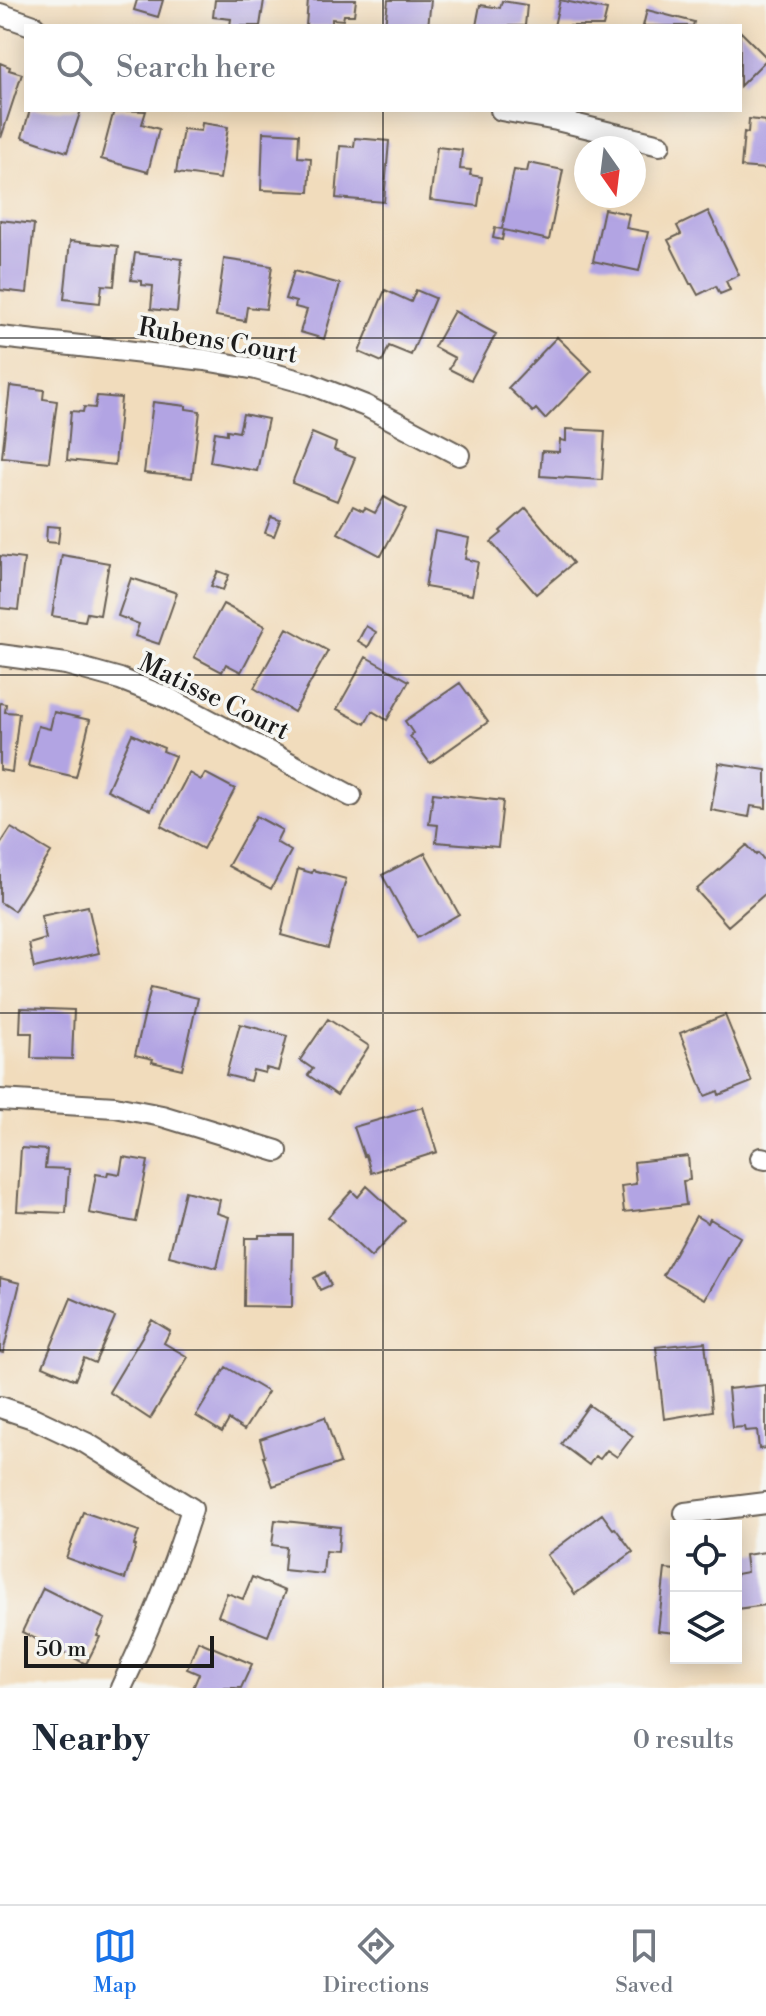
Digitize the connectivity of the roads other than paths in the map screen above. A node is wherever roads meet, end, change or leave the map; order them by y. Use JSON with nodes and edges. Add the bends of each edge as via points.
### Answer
{"nodes":[{"id":1,"x":0,"y":14,"type":"edge"},
{"id":2,"x":28,"y":24,"type":"edge"},
{"id":3,"x":512,"y":112,"type":"edge"},
{"id":4,"x":660,"y":145,"type":"dead end"},
{"id":5,"x":0,"y":337,"type":"edge"},
{"id":6,"x":459,"y":455,"type":"dead end"},
{"id":7,"x":0,"y":655,"type":"edge"},
{"id":8,"x":351,"y":796,"type":"dead end"},
{"id":9,"x":0,"y":1100,"type":"edge"},
{"id":10,"x":277,"y":1151,"type":"dead end"},
{"id":11,"x":0,"y":1407,"type":"edge"},
{"id":12,"x":766,"y":1503,"type":"edge"},
{"id":13,"x":685,"y":1513,"type":"dead end"},
{"id":14,"x":121,"y":1688,"type":"edge"}],
"edges":[{"from":1,"to":2,"type":"street"},
{"from":3,"to":4,"type":"street"},
{"from":5,"to":6,"type":"street","name":"Rubens Court","via":[[256,369],[366,406]]},
{"from":7,"to":8,"type":"street","name":"Matisse Court","via":[[66,664],[168,698]]},
{"from":9,"to":10,"type":"street","via":[[115,1107]]},
{"from":11,"to":14,"type":"street","via":[[86,1443],[192,1509],[152,1621]]},
{"from":12,"to":13,"type":"street"}]}
